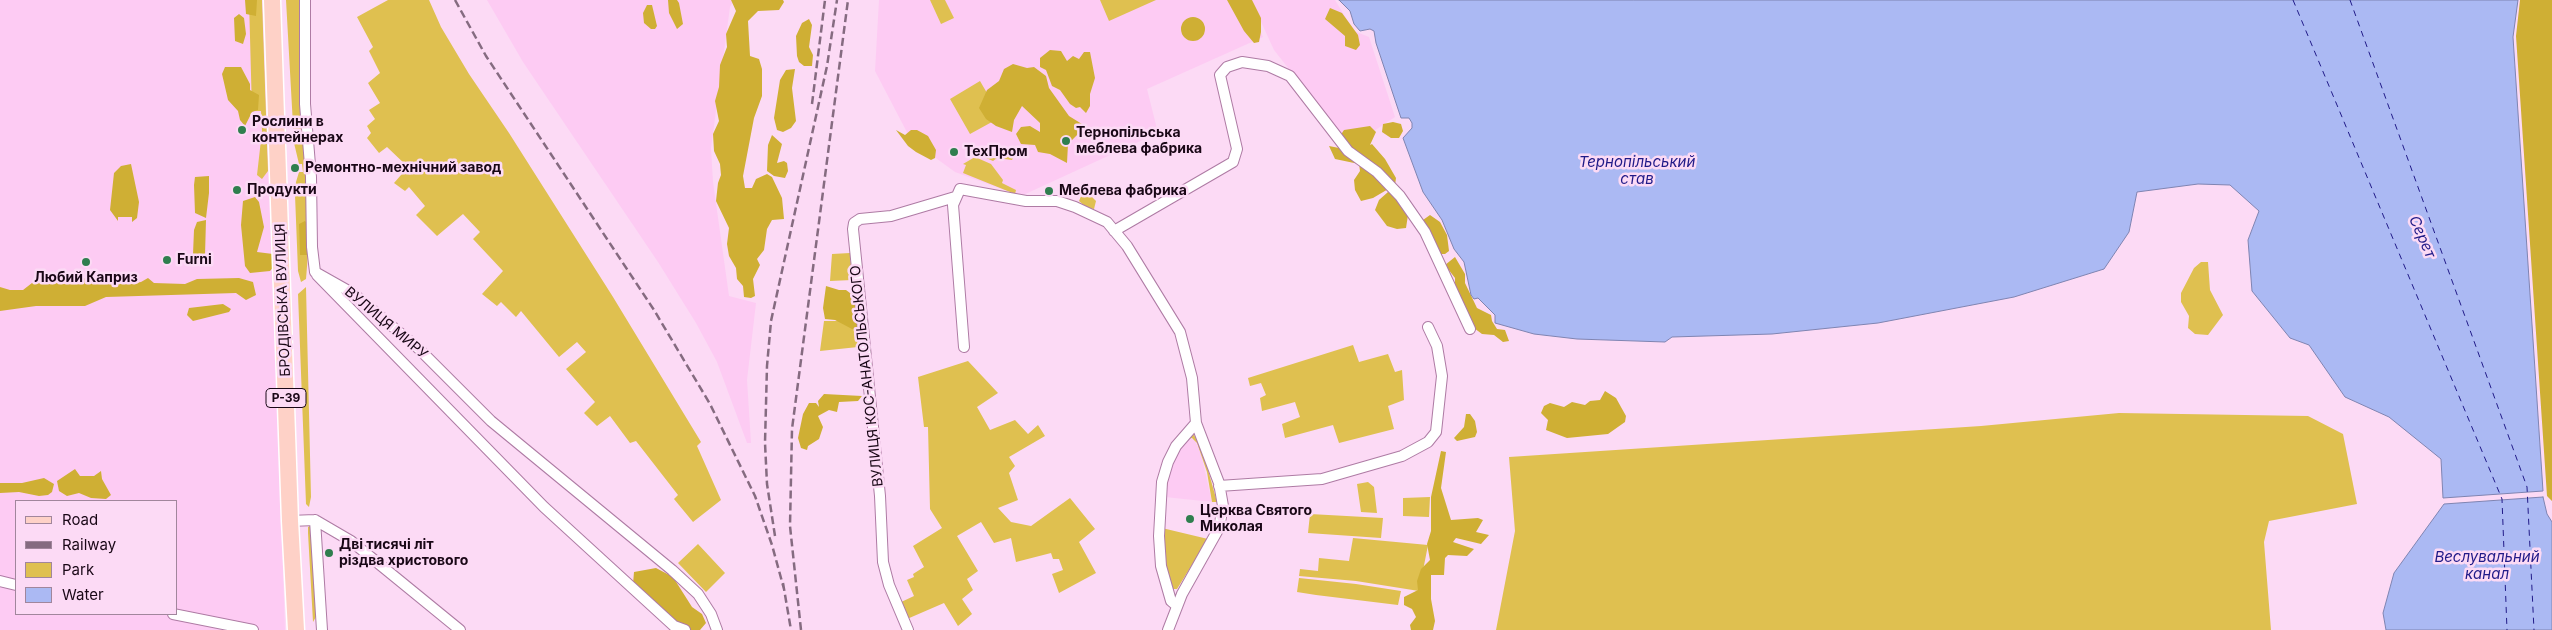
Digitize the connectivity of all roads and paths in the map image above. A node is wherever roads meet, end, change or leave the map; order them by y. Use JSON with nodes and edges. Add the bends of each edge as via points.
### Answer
{"nodes":[{"id":1,"x":272,"y":0,"type":"edge"},
{"id":2,"x":305,"y":0,"type":"edge"},
{"id":3,"x":958,"y":193,"type":"junction"},
{"id":4,"x":1114,"y":231,"type":"junction"},
{"id":5,"x":315,"y":272,"type":"junction"},
{"id":6,"x":1428,"y":327,"type":"dead end"},
{"id":7,"x":1470,"y":329,"type":"dead end"},
{"id":8,"x":964,"y":347,"type":"dead end"},
{"id":9,"x":1196,"y":423,"type":"junction"},
{"id":10,"x":1219,"y":486,"type":"junction"},
{"id":11,"x":315,"y":520,"type":"junction"},
{"id":12,"x":290,"y":521,"type":"junction"},
{"id":13,"x":0,"y":581,"type":"edge"},
{"id":14,"x":15,"y":585,"type":"edge"},
{"id":15,"x":1177,"y":606,"type":"junction"},
{"id":16,"x":178,"y":615,"type":"edge"},
{"id":17,"x":253,"y":630,"type":"edge"},
{"id":18,"x":296,"y":630,"type":"edge"},
{"id":19,"x":322,"y":630,"type":"edge"},
{"id":20,"x":460,"y":630,"type":"edge"},
{"id":21,"x":685,"y":630,"type":"edge"},
{"id":22,"x":716,"y":630,"type":"edge"},
{"id":23,"x":908,"y":630,"type":"edge"},
{"id":24,"x":1168,"y":630,"type":"edge"}],
"edges":[{"from":1,"to":12,"type":"main road","name":"БРОДІВСЬКА ВУЛИЦЯ","number":"Р-39"},
{"from":2,"to":5,"type":"street","via":[[305,104]]},
{"from":3,"to":4,"type":"street","via":[[1057,201],[1095,215]]},
{"from":3,"to":8,"type":"street","via":[[953,206]]},
{"from":3,"to":23,"type":"street","name":"ВУЛИЦЯ КОС-АНАТОЛЬСЬКОГО","via":[[891,216],[860,219],[854,222],[853,229],[880,496],[882,562]]},
{"from":4,"to":7,"type":"street","via":[[1232,162],[1237,148],[1220,76],[1227,67],[1242,62],[1262,64],[1290,76],[1348,151],[1377,172],[1400,196],[1425,232]]},
{"from":4,"to":9,"type":"street","via":[[1180,332],[1192,378]]},
{"from":5,"to":21,"type":"street","name":"ВУЛИЦЯ МИРУ","via":[[544,507],[674,626]]},
{"from":5,"to":22,"type":"street","name":"ВУЛИЦЯ МИРУ","via":[[354,294],[419,349],[492,421],[672,570],[698,594]]},
{"from":6,"to":10,"type":"street","via":[[1437,346],[1442,376],[1436,432],[1428,442],[1402,456],[1322,479]]},
{"from":9,"to":10,"type":"street"},
{"from":9,"to":15,"type":"street","via":[[1176,446],[1162,482],[1161,566],[1171,600]]},
{"from":10,"to":15,"type":"street","via":[[1223,506],[1219,528]]},
{"from":11,"to":12,"type":"street"},
{"from":11,"to":19,"type":"street"},
{"from":11,"to":20,"type":"street","via":[[350,541]]},
{"from":12,"to":18,"type":"main road","name":"БРОДІВСЬКА ВУЛИЦЯ","number":"Р-39"},
{"from":13,"to":14,"type":"street"},
{"from":15,"to":24,"type":"street"},
{"from":16,"to":17,"type":"street"}]}
